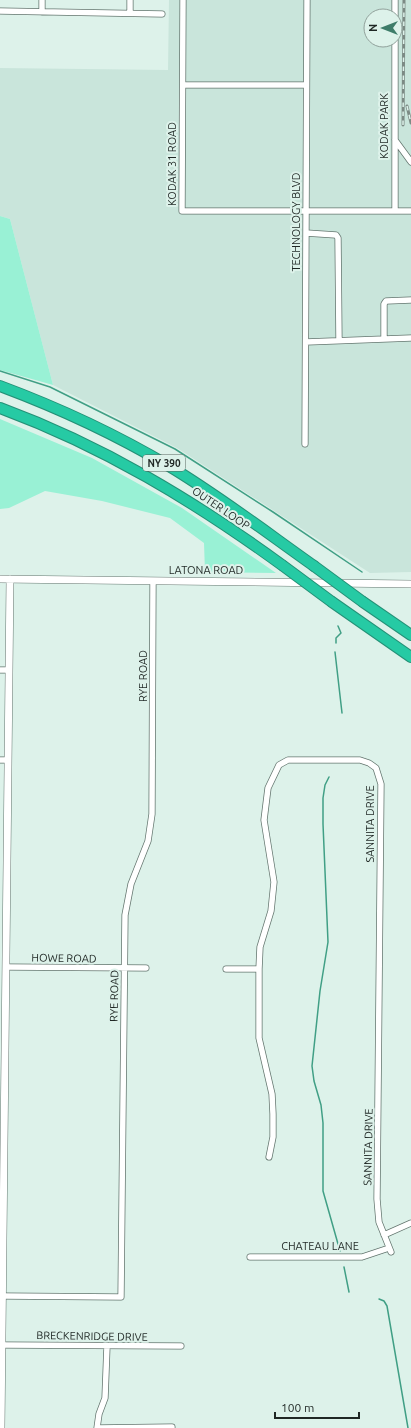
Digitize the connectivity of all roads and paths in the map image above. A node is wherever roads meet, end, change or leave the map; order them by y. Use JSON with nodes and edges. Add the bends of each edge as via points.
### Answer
{"nodes":[{"id":1,"x":42,"y":0,"type":"edge"},
{"id":2,"x":130,"y":0,"type":"edge"},
{"id":3,"x":183,"y":0,"type":"edge"},
{"id":4,"x":307,"y":0,"type":"edge"},
{"id":5,"x":0,"y":11,"type":"edge"},
{"id":6,"x":42,"y":12,"type":"junction"},
{"id":7,"x":130,"y":13,"type":"junction"},
{"id":8,"x":162,"y":14,"type":"dead end"},
{"id":9,"x":395,"y":48,"type":"edge"},
{"id":10,"x":183,"y":85,"type":"junction"},
{"id":11,"x":306,"y":85,"type":"junction"},
{"id":12,"x":394,"y":139,"type":"junction"},
{"id":13,"x":411,"y":162,"type":"edge"},
{"id":14,"x":306,"y":211,"type":"junction"},
{"id":15,"x":394,"y":211,"type":"junction"},
{"id":16,"x":411,"y":211,"type":"edge"},
{"id":17,"x":306,"y":233,"type":"junction"},
{"id":18,"x":411,"y":300,"type":"edge"},
{"id":19,"x":411,"y":338,"type":"edge"},
{"id":20,"x":384,"y":339,"type":"junction"},
{"id":21,"x":339,"y":340,"type":"junction"},
{"id":22,"x":306,"y":342,"type":"junction"},
{"id":23,"x":0,"y":386,"type":"edge"},
{"id":24,"x":0,"y":408,"type":"edge"},
{"id":25,"x":305,"y":444,"type":"dead end"},
{"id":26,"x":0,"y":579,"type":"edge"},
{"id":27,"x":10,"y":579,"type":"junction"},
{"id":28,"x":153,"y":580,"type":"junction"},
{"id":29,"x":411,"y":584,"type":"edge"},
{"id":30,"x":411,"y":635,"type":"edge"},
{"id":31,"x":411,"y":657,"type":"edge"},
{"id":32,"x":4,"y":670,"type":"edge"},
{"id":33,"x":3,"y":760,"type":"edge"},
{"id":34,"x":3,"y":866,"type":"edge"},
{"id":35,"x":6,"y":967,"type":"junction"},
{"id":36,"x":125,"y":968,"type":"junction"},
{"id":37,"x":146,"y":968,"type":"dead end"},
{"id":38,"x":226,"y":969,"type":"dead end"},
{"id":39,"x":258,"y":969,"type":"junction"},
{"id":40,"x":2,"y":1021,"type":"edge"},
{"id":41,"x":269,"y":1157,"type":"dead end"},
{"id":42,"x":411,"y":1223,"type":"edge"},
{"id":43,"x":384,"y":1235,"type":"junction"},
{"id":44,"x":390,"y":1250,"type":"joint"},
{"id":45,"x":250,"y":1257,"type":"dead end"},
{"id":46,"x":3,"y":1296,"type":"junction"},
{"id":47,"x":2,"y":1345,"type":"junction"},
{"id":48,"x":107,"y":1346,"type":"junction"},
{"id":49,"x":181,"y":1346,"type":"dead end"},
{"id":50,"x":172,"y":1427,"type":"edge"},
{"id":51,"x":0,"y":1428,"type":"edge"},
{"id":52,"x":97,"y":1428,"type":"edge"}],
"edges":[{"from":1,"to":6,"type":"street"},
{"from":2,"to":7,"type":"street"},
{"from":3,"to":10,"type":"street","name":"KODAK 31 ROAD"},
{"from":4,"to":11,"type":"street","name":"TECHNOLOGY BLVD"},
{"from":5,"to":6,"type":"street"},
{"from":6,"to":7,"type":"street"},
{"from":7,"to":8,"type":"street"},
{"from":9,"to":12,"type":"street","name":"KODAK PARK"},
{"from":10,"to":11,"type":"street"},
{"from":10,"to":14,"type":"street","name":"KODAK 31 ROAD","via":[[182,211]]},
{"from":11,"to":14,"type":"street","name":"TECHNOLOGY BLVD"},
{"from":12,"to":13,"type":"street"},
{"from":12,"to":15,"type":"street","name":"KODAK PARK"},
{"from":14,"to":15,"type":"street","name":"KODAK 31 ROAD"},
{"from":14,"to":17,"type":"street","name":"TECHNOLOGY BLVD"},
{"from":15,"to":16,"type":"street","name":"KODAK 31 ROAD"},
{"from":17,"to":21,"type":"street","via":[[336,235],[338,238]]},
{"from":17,"to":22,"type":"street","name":"TECHNOLOGY BLVD"},
{"from":18,"to":20,"type":"street","via":[[386,301]]},
{"from":19,"to":20,"type":"street"},
{"from":20,"to":21,"type":"street"},
{"from":21,"to":22,"type":"street"},
{"from":22,"to":25,"type":"street","name":"TECHNOLOGY BLVD"},
{"from":23,"to":30,"type":"highway","name":"OUTER LOOP","number":"NY 390","bridge":true,"via":[[86,422],[150,455],[212,493]]},
{"from":24,"to":31,"type":"highway","name":"OUTER LOOP","number":"NY 390","bridge":true,"via":[[71,436],[144,474],[214,517]]},
{"from":26,"to":27,"type":"street","name":"LATONA ROAD"},
{"from":27,"to":28,"type":"street","name":"LATONA ROAD"},
{"from":27,"to":32,"type":"street"},
{"from":28,"to":29,"type":"street","name":"LATONA ROAD"},
{"from":28,"to":36,"type":"street","name":"RYE ROAD","via":[[152,814],[148,841],[135,870],[127,899]]},
{"from":32,"to":33,"type":"street"},
{"from":33,"to":34,"type":"street"},
{"from":34,"to":35,"type":"street"},
{"from":35,"to":36,"type":"street","name":"HOWE ROAD"},
{"from":35,"to":40,"type":"street"},
{"from":36,"to":37,"type":"street","name":"HOWE ROAD"},
{"from":36,"to":46,"type":"street","name":"RYE ROAD","via":[[121,1297]]},
{"from":38,"to":39,"type":"street"},
{"from":39,"to":41,"type":"street","name":"SANNITA DRIVE","via":[[259,1038],[272,1094],[273,1137]]},
{"from":39,"to":43,"type":"street","name":"SANNITA DRIVE","via":[[260,947],[274,892],[274,876],[264,820],[266,799],[276,771],[284,762],[293,759],[369,762],[378,771],[381,784],[377,1199]]},
{"from":40,"to":46,"type":"street"},
{"from":42,"to":43,"type":"street"},
{"from":43,"to":44,"type":"street","name":"SANNITA DRIVE"},
{"from":44,"to":45,"type":"street","name":"CHATEAU LANE","via":[[362,1257]]},
{"from":46,"to":47,"type":"street"},
{"from":47,"to":48,"type":"street","name":"BRECKENRIDGE DRIVE"},
{"from":47,"to":51,"type":"street"},
{"from":48,"to":49,"type":"street","name":"BRECKENRIDGE DRIVE"},
{"from":48,"to":52,"type":"street","via":[[105,1398]]},
{"from":50,"to":52,"type":"street"}]}
